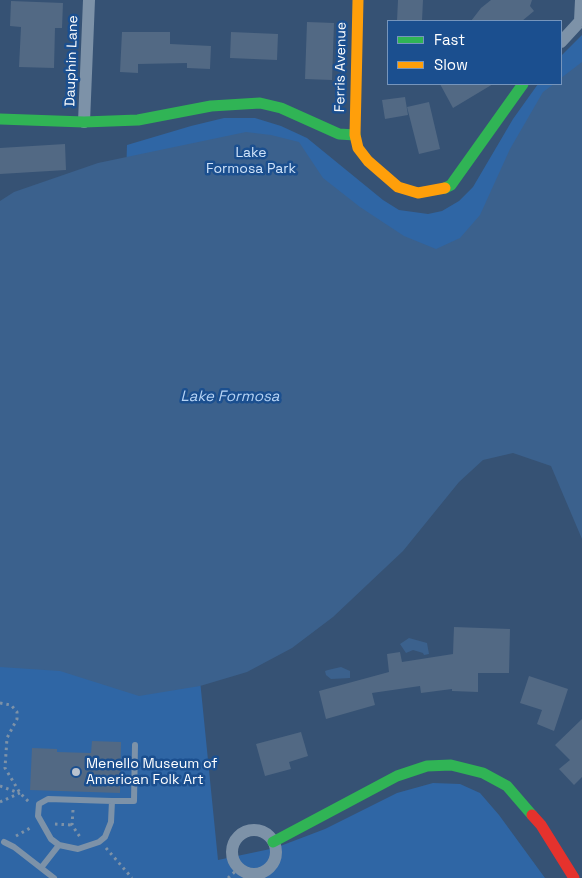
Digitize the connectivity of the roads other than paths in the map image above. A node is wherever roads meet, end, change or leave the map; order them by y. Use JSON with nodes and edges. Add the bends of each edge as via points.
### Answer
{"nodes":[{"id":1,"x":89,"y":0,"type":"edge"},
{"id":2,"x":358,"y":0,"type":"edge"},
{"id":3,"x":580,"y":0,"type":"edge"},
{"id":4,"x":581,"y":20,"type":"edge"},
{"id":5,"x":562,"y":41,"type":"edge"},
{"id":6,"x":522,"y":85,"type":"edge"},
{"id":7,"x":0,"y":119,"type":"edge"},
{"id":8,"x":84,"y":122,"type":"junction"},
{"id":9,"x":355,"y":135,"type":"junction"},
{"id":10,"x":136,"y":745,"type":"dead end"},
{"id":11,"x":112,"y":801,"type":"junction"},
{"id":12,"x":4,"y":842,"type":"dead end"},
{"id":13,"x":273,"y":842,"type":"junction"},
{"id":14,"x":59,"y":845,"type":"junction"},
{"id":15,"x":41,"y":868,"type":"junction"},
{"id":16,"x":54,"y":878,"type":"edge"},
{"id":17,"x":574,"y":878,"type":"edge"}],
"edges":[{"from":1,"to":8,"type":"street","name":"Dauphin Lane"},
{"from":2,"to":9,"type":"street","name":"Ferris Avenue"},
{"from":3,"to":4,"type":"street"},
{"from":4,"to":5,"type":"street"},
{"from":6,"to":9,"type":"street","via":[[451,185],[441,190],[418,193],[398,187],[368,161],[358,148]]},
{"from":7,"to":8,"type":"street"},
{"from":8,"to":9,"type":"street","via":[[138,120],[212,106],[260,103],[281,108],[339,134]]},
{"from":10,"to":11,"type":"lane","via":[[134,801]]},
{"from":11,"to":14,"type":"lane","via":[[109,831],[99,842],[78,849]]},
{"from":11,"to":14,"type":"lane","via":[[43,801],[38,809],[44,831]]},
{"from":12,"to":15,"type":"lane"},
{"from":13,"to":13,"type":"street","via":[[275,856],[267,869],[252,874],[239,868],[233,860],[231,851],[240,834],[258,830]]},
{"from":13,"to":17,"type":"street","via":[[397,776],[427,766],[451,765],[483,773],[507,786],[541,824]]},
{"from":14,"to":15,"type":"lane"},
{"from":15,"to":16,"type":"lane"}]}
